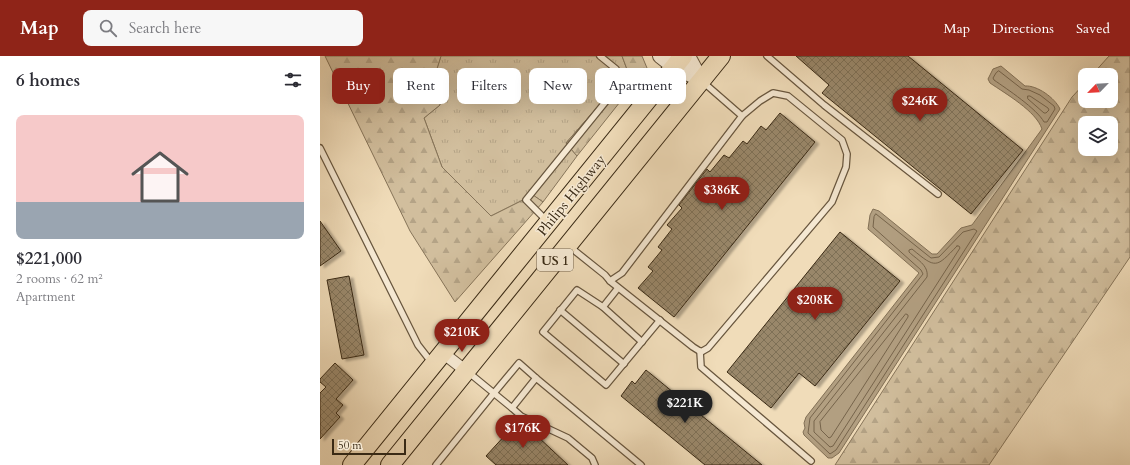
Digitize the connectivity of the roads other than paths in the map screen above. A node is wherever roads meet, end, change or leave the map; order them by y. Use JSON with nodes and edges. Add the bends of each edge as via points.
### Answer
{"nodes":[{"id":1,"x":600,"y":56,"type":"edge"},
{"id":2,"x":660,"y":56,"type":"edge"},
{"id":3,"x":688,"y":56,"type":"edge"},
{"id":4,"x":721,"y":56,"type":"edge"},
{"id":5,"x":769,"y":57,"type":"edge"},
{"id":6,"x":679,"y":62,"type":"edge"},
{"id":7,"x":701,"y":80,"type":"junction"},
{"id":8,"x":742,"y":116,"type":"junction"},
{"id":9,"x":320,"y":148,"type":"edge"},
{"id":10,"x":938,"y":194,"type":"dead end"},
{"id":11,"x":549,"y":223,"type":"junction"},
{"id":12,"x":567,"y":245,"type":"junction"},
{"id":13,"x":610,"y":281,"type":"junction"},
{"id":14,"x":618,"y":288,"type":"junction"},
{"id":15,"x":603,"y":307,"type":"junction"},
{"id":16,"x":560,"y":310,"type":"junction"},
{"id":17,"x":660,"y":320,"type":"junction"},
{"id":18,"x":642,"y":342,"type":"junction"},
{"id":19,"x":700,"y":351,"type":"junction"},
{"id":20,"x":438,"y":359,"type":"junction"},
{"id":21,"x":624,"y":364,"type":"junction"},
{"id":22,"x":466,"y":371,"type":"junction"},
{"id":23,"x":536,"y":378,"type":"junction"},
{"id":24,"x":494,"y":393,"type":"junction"},
{"id":25,"x":512,"y":408,"type":"junction"},
{"id":26,"x":812,"y":461,"type":"dead end"},
{"id":27,"x":352,"y":465,"type":"edge"},
{"id":28,"x":390,"y":465,"type":"edge"},
{"id":29,"x":436,"y":465,"type":"edge"},
{"id":30,"x":595,"y":465,"type":"edge"},
{"id":31,"x":641,"y":465,"type":"edge"}],
"edges":[{"from":1,"to":11,"type":"lane","via":[[616,69],[620,80],[616,89],[526,200]]},
{"from":2,"to":6,"type":"street"},
{"from":3,"to":7,"type":"street"},
{"from":4,"to":7,"type":"main road","name":"Philips Highway","number":"US 1"},
{"from":5,"to":10,"type":"lane","via":[[824,105]]},
{"from":6,"to":7,"type":"street"},
{"from":6,"to":11,"type":"main road","name":"Philips Highway","number":"US 1"},
{"from":7,"to":8,"type":"lane"},
{"from":7,"to":12,"type":"main road","name":"Philips Highway","number":"US 1"},
{"from":8,"to":13,"type":"lane","via":[[622,273]]},
{"from":8,"to":19,"type":"lane","via":[[774,93],[788,96],[842,140],[847,154],[846,167],[832,202],[708,348]]},
{"from":9,"to":20,"type":"lane","via":[[418,345]]},
{"from":11,"to":20,"type":"main road","name":"Philips Highway","number":"US 1"},
{"from":12,"to":13,"type":"lane"},
{"from":12,"to":22,"type":"main road","name":"Philips Highway","number":"US 1"},
{"from":13,"to":14,"type":"lane"},
{"from":14,"to":15,"type":"lane"},
{"from":14,"to":17,"type":"lane"},
{"from":15,"to":16,"type":"lane","via":[[576,290]]},
{"from":15,"to":18,"type":"lane"},
{"from":16,"to":21,"type":"lane"},
{"from":16,"to":21,"type":"lane","via":[[543,332],[606,385]]},
{"from":17,"to":18,"type":"lane"},
{"from":17,"to":19,"type":"lane"},
{"from":18,"to":21,"type":"lane"},
{"from":19,"to":26,"type":"lane","via":[[701,367]]},
{"from":20,"to":22,"type":"street"},
{"from":20,"to":27,"type":"main road","name":"Philips Highway","number":"US 1"},
{"from":22,"to":24,"type":"lane"},
{"from":22,"to":28,"type":"main road","name":"Philips Highway","number":"US 1"},
{"from":23,"to":24,"type":"lane","via":[[519,363]]},
{"from":23,"to":25,"type":"lane"},
{"from":23,"to":31,"type":"lane"},
{"from":24,"to":25,"type":"lane"},
{"from":24,"to":29,"type":"lane"},
{"from":25,"to":30,"type":"lane","via":[[521,416],[568,438],[592,458]]}]}
